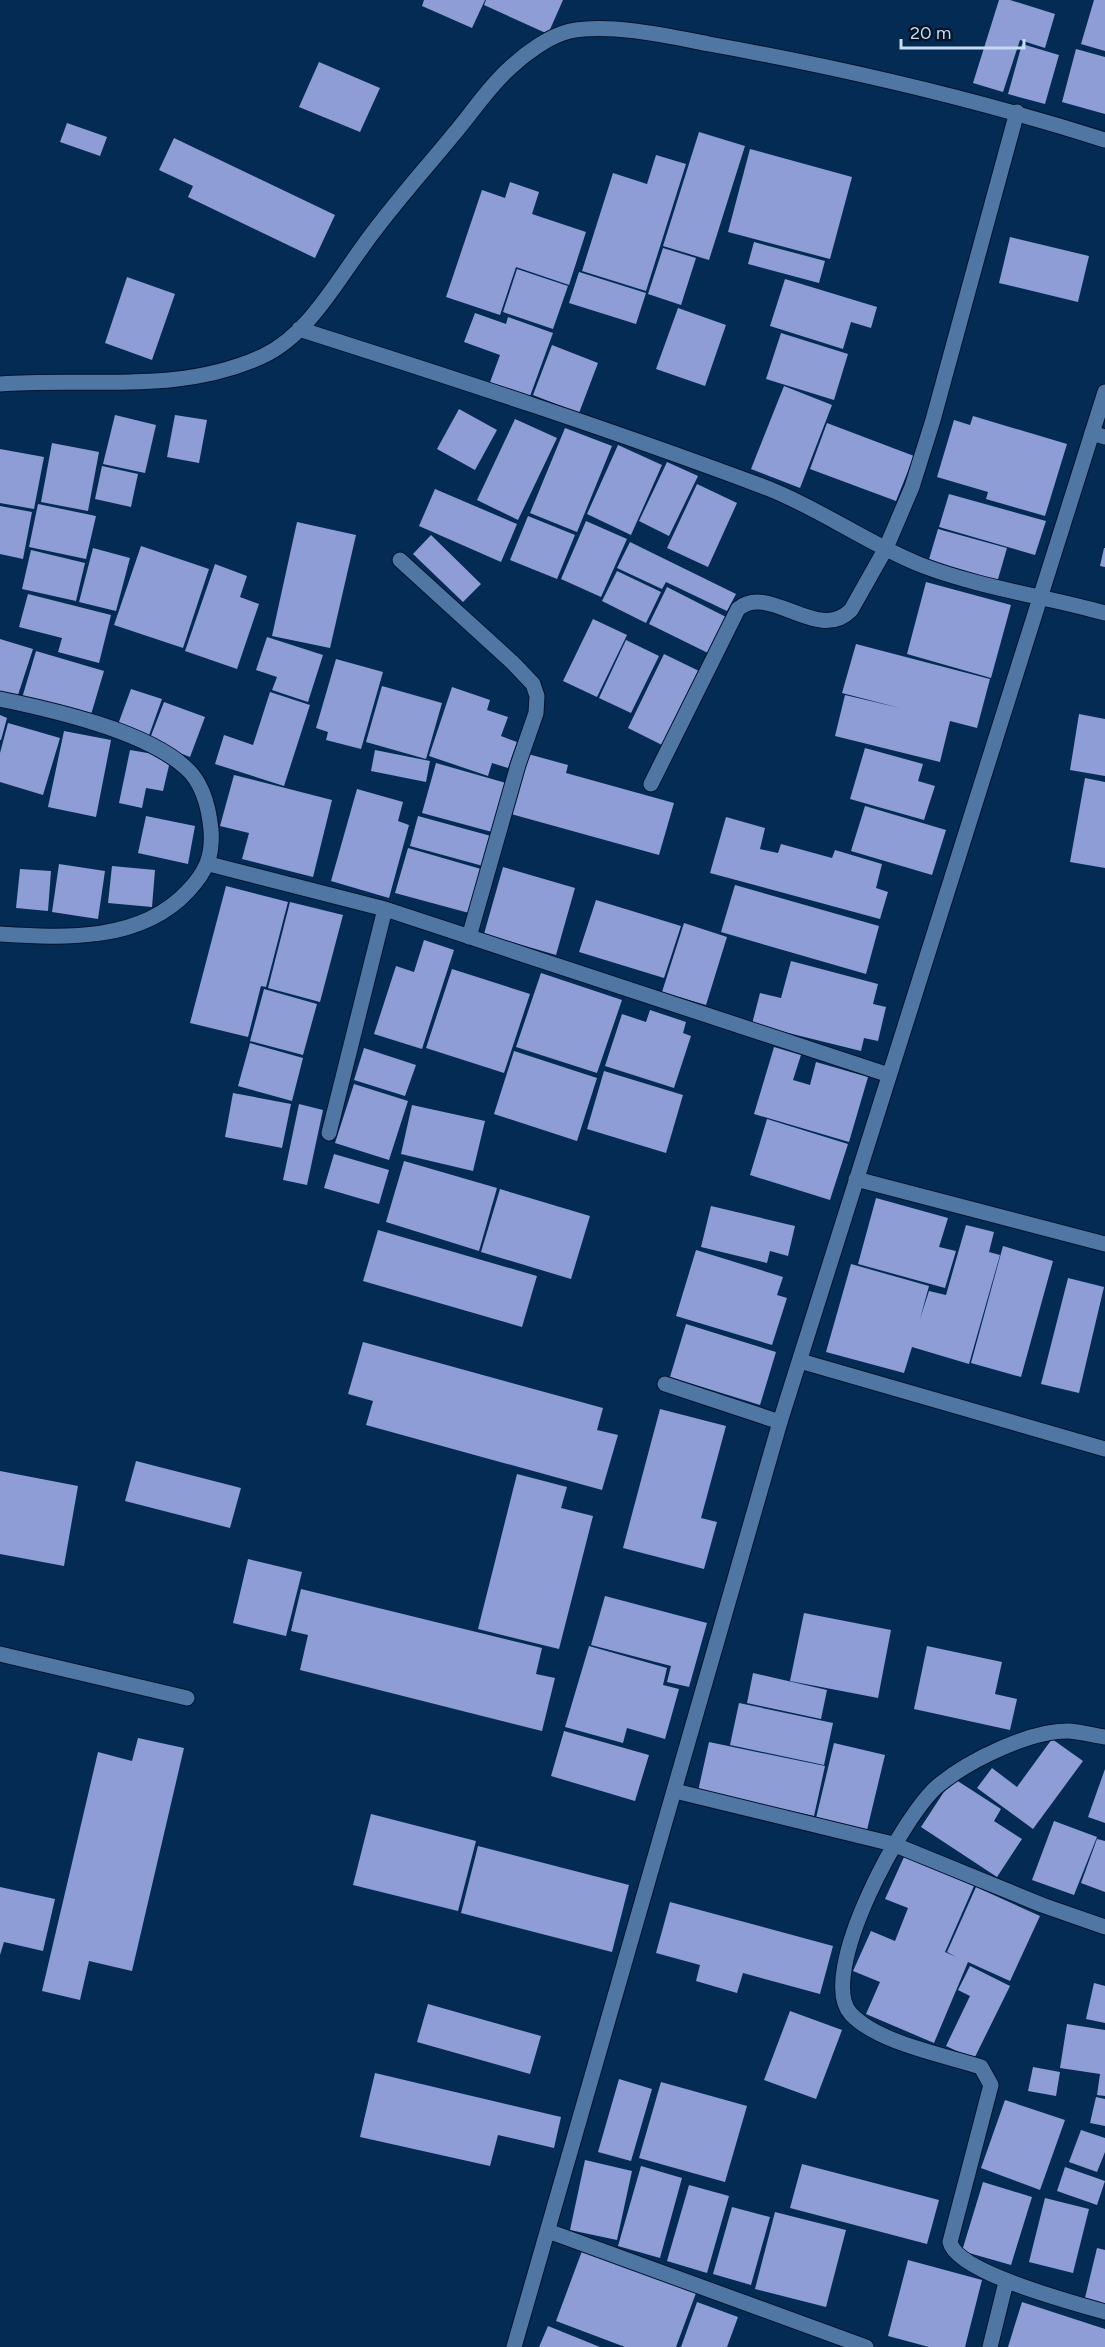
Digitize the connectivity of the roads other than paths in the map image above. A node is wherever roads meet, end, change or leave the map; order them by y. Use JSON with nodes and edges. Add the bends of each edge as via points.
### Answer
{"nodes":[{"id":1,"x":1017,"y":112,"type":"junction"},
{"id":2,"x":1105,"y":140,"type":"edge"},
{"id":3,"x":299,"y":329,"type":"junction"},
{"id":4,"x":0,"y":384,"type":"edge"},
{"id":5,"x":1105,"y":392,"type":"edge"},
{"id":6,"x":1099,"y":435,"type":"edge"},
{"id":7,"x":886,"y":548,"type":"junction"},
{"id":8,"x":400,"y":560,"type":"dead end"},
{"id":9,"x":1041,"y":597,"type":"junction"},
{"id":10,"x":1105,"y":613,"type":"edge"},
{"id":11,"x":0,"y":699,"type":"edge"},
{"id":12,"x":651,"y":783,"type":"dead end"},
{"id":13,"x":209,"y":864,"type":"junction"},
{"id":14,"x":385,"y":909,"type":"junction"},
{"id":15,"x":0,"y":934,"type":"edge"},
{"id":16,"x":469,"y":938,"type":"junction"},
{"id":17,"x":889,"y":1075,"type":"junction"},
{"id":18,"x":329,"y":1133,"type":"dead end"},
{"id":19,"x":856,"y":1179,"type":"junction"},
{"id":20,"x":1105,"y":1244,"type":"edge"},
{"id":21,"x":800,"y":1361,"type":"junction"},
{"id":22,"x":665,"y":1384,"type":"dead end"},
{"id":23,"x":780,"y":1422,"type":"junction"},
{"id":24,"x":1105,"y":1449,"type":"edge"},
{"id":25,"x":0,"y":1654,"type":"edge"},
{"id":26,"x":187,"y":1698,"type":"dead end"},
{"id":27,"x":1105,"y":1737,"type":"edge"},
{"id":28,"x":675,"y":1791,"type":"junction"},
{"id":29,"x":893,"y":1844,"type":"junction"},
{"id":30,"x":1105,"y":1927,"type":"edge"},
{"id":31,"x":548,"y":2231,"type":"junction"},
{"id":32,"x":1006,"y":2282,"type":"junction"},
{"id":33,"x":1105,"y":2312,"type":"edge"},
{"id":34,"x":514,"y":2347,"type":"edge"},
{"id":35,"x":866,"y":2347,"type":"edge"},
{"id":36,"x":990,"y":2347,"type":"edge"}],
"edges":[{"from":1,"to":2,"type":"street"},
{"from":1,"to":3,"type":"street","via":[[819,64],[738,49],[602,29],[569,31],[546,41],[509,68],[369,237]]},
{"from":1,"to":7,"type":"street","via":[[933,420],[912,487]]},
{"from":3,"to":4,"type":"street","via":[[282,346],[206,377],[169,382]]},
{"from":3,"to":7,"type":"street","via":[[595,426],[768,489],[819,511]]},
{"from":5,"to":6,"type":"street"},
{"from":6,"to":9,"type":"street"},
{"from":7,"to":9,"type":"street","via":[[955,577]]},
{"from":7,"to":12,"type":"street","via":[[842,619],[824,621],[757,602],[738,609]]},
{"from":8,"to":16,"type":"street","via":[[513,663],[533,684],[537,696],[536,713]]},
{"from":9,"to":10,"type":"street"},
{"from":9,"to":17,"type":"street"},
{"from":11,"to":13,"type":"street","via":[[89,721],[165,752],[188,769],[209,815]]},
{"from":13,"to":14,"type":"street"},
{"from":13,"to":15,"type":"street","via":[[174,906],[151,920],[118,930],[76,935]]},
{"from":14,"to":16,"type":"street"},
{"from":14,"to":18,"type":"street"},
{"from":16,"to":17,"type":"street"},
{"from":17,"to":19,"type":"street"},
{"from":19,"to":20,"type":"street"},
{"from":19,"to":21,"type":"street"},
{"from":21,"to":23,"type":"street"},
{"from":21,"to":24,"type":"street"},
{"from":22,"to":23,"type":"street"},
{"from":23,"to":28,"type":"street"},
{"from":25,"to":26,"type":"street"},
{"from":27,"to":29,"type":"street","via":[[1068,1731],[1025,1739],[977,1761],[940,1783]]},
{"from":28,"to":29,"type":"street"},
{"from":28,"to":31,"type":"street"},
{"from":29,"to":30,"type":"street"},
{"from":29,"to":32,"type":"street","via":[[854,1932],[841,1984],[843,1998],[850,2013],[869,2028],[981,2067],[987,2074],[991,2085],[951,2242],[955,2252]]},
{"from":31,"to":34,"type":"street"},
{"from":31,"to":35,"type":"street"},
{"from":32,"to":33,"type":"street"},
{"from":32,"to":36,"type":"street"}]}
